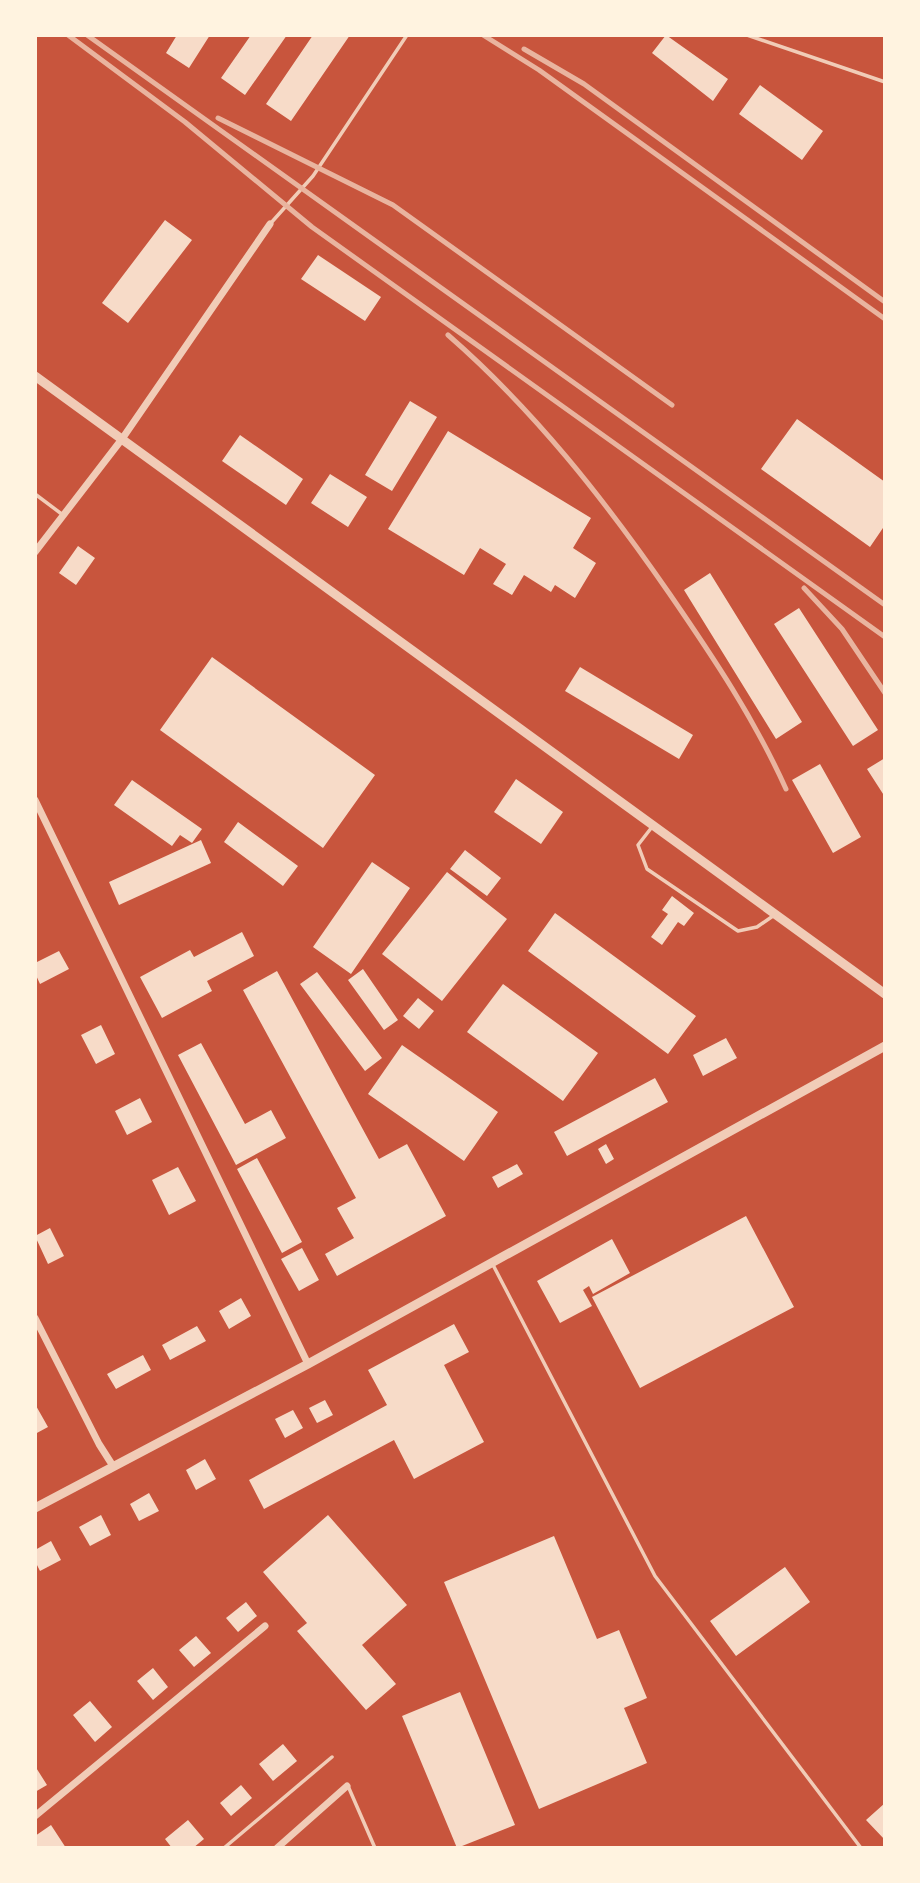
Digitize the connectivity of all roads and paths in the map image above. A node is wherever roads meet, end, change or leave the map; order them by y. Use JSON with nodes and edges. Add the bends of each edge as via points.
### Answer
{"nodes":[{"id":1,"x":407,"y":35,"type":"edge"},
{"id":2,"x":747,"y":35,"type":"edge"},
{"id":3,"x":885,"y":82,"type":"edge"},
{"id":4,"x":270,"y":224,"type":"joint"},
{"id":5,"x":35,"y":376,"type":"edge"},
{"id":6,"x":122,"y":439,"type":"junction"},
{"id":7,"x":35,"y":495,"type":"edge"},
{"id":8,"x":63,"y":515,"type":"junction"},
{"id":9,"x":35,"y":552,"type":"edge"},
{"id":10,"x":35,"y":800,"type":"edge"},
{"id":11,"x":652,"y":827,"type":"junction"},
{"id":12,"x":775,"y":914,"type":"junction"},
{"id":13,"x":885,"y":994,"type":"edge"},
{"id":14,"x":885,"y":1046,"type":"edge"},
{"id":15,"x":492,"y":1263,"type":"junction"},
{"id":16,"x":35,"y":1318,"type":"edge"},
{"id":17,"x":308,"y":1364,"type":"junction"},
{"id":18,"x":113,"y":1466,"type":"junction"},
{"id":19,"x":35,"y":1507,"type":"edge"},
{"id":20,"x":265,"y":1626,"type":"dead end"},
{"id":21,"x":332,"y":1757,"type":"dead end"},
{"id":22,"x":347,"y":1786,"type":"joint"},
{"id":23,"x":35,"y":1816,"type":"edge"},
{"id":24,"x":224,"y":1848,"type":"edge"},
{"id":25,"x":276,"y":1848,"type":"edge"},
{"id":26,"x":375,"y":1848,"type":"edge"},
{"id":27,"x":861,"y":1848,"type":"edge"}],
"edges":[{"from":1,"to":4,"type":"lane","via":[[313,176]]},
{"from":2,"to":3,"type":"lane"},
{"from":4,"to":6,"type":"street"},
{"from":5,"to":6,"type":"street"},
{"from":6,"to":8,"type":"street"},
{"from":6,"to":11,"type":"street"},
{"from":7,"to":8,"type":"lane"},
{"from":8,"to":9,"type":"street"},
{"from":10,"to":17,"type":"street"},
{"from":11,"to":12,"type":"street"},
{"from":11,"to":12,"type":"lane","via":[[638,845],[647,869],[738,932],[757,927]]},
{"from":12,"to":13,"type":"street"},
{"from":14,"to":15,"type":"street"},
{"from":15,"to":17,"type":"street"},
{"from":15,"to":27,"type":"lane","via":[[655,1576]]},
{"from":16,"to":18,"type":"street"},
{"from":17,"to":18,"type":"street"},
{"from":18,"to":19,"type":"street"},
{"from":20,"to":23,"type":"street"},
{"from":21,"to":24,"type":"lane"},
{"from":22,"to":25,"type":"street"},
{"from":22,"to":26,"type":"lane"}]}
